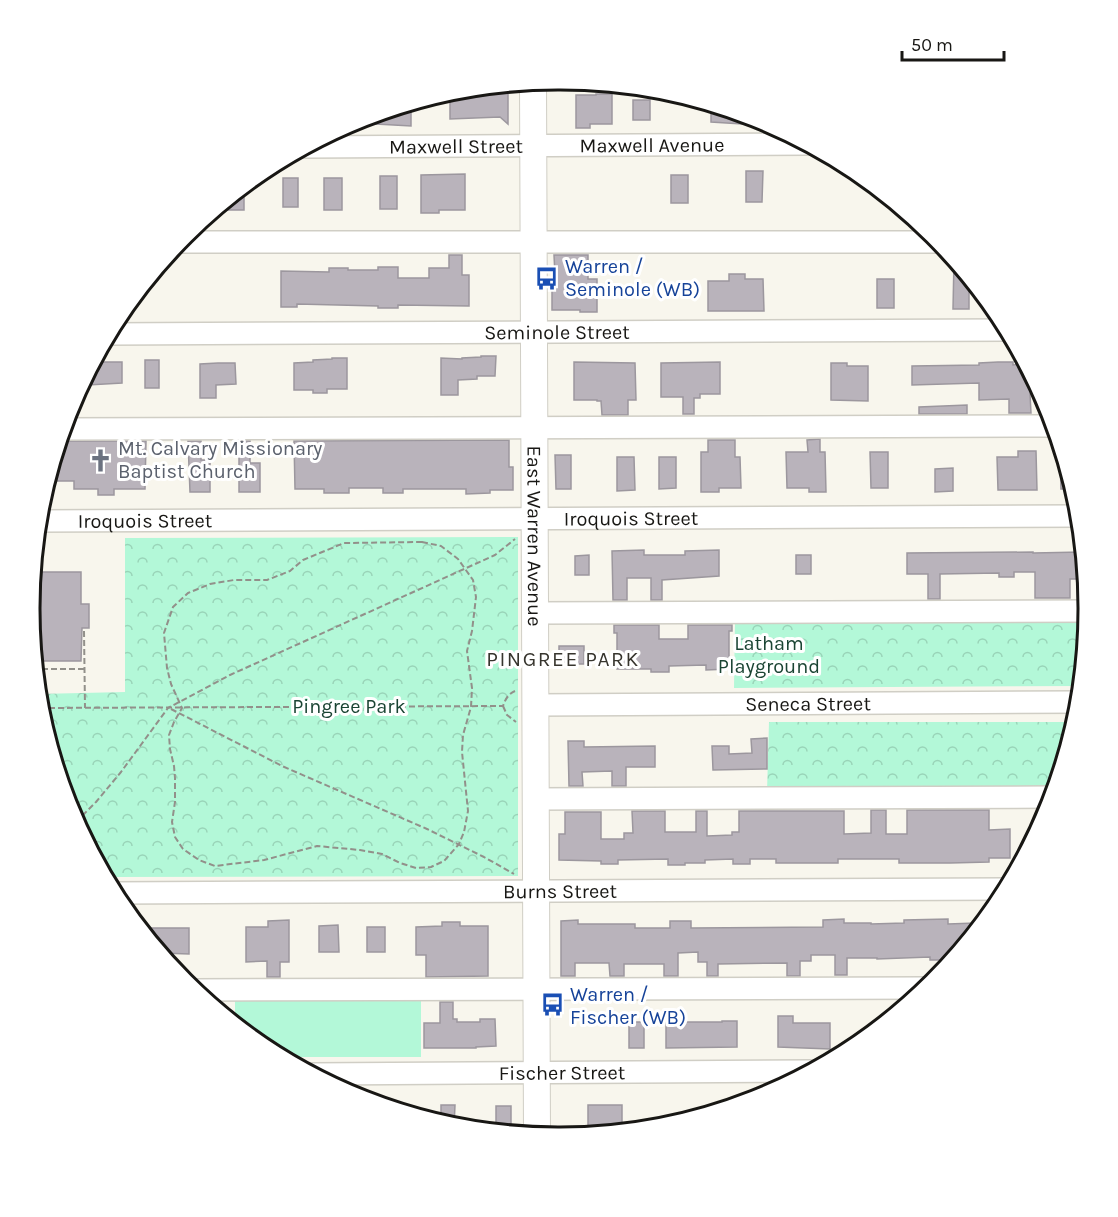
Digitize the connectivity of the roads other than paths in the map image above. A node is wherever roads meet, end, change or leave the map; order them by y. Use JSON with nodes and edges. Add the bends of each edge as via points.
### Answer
{"nodes":[{"id":1,"x":533,"y":91,"type":"edge"},
{"id":2,"x":790,"y":144,"type":"edge"},
{"id":3,"x":533,"y":146,"type":"junction"},
{"id":4,"x":323,"y":147,"type":"edge"},
{"id":5,"x":533,"y":241,"type":"junction"},
{"id":6,"x":192,"y":242,"type":"edge"},
{"id":7,"x":926,"y":242,"type":"edge"},
{"id":8,"x":996,"y":330,"type":"edge"},
{"id":9,"x":534,"y":332,"type":"junction"},
{"id":10,"x":119,"y":334,"type":"edge"},
{"id":11,"x":1044,"y":426,"type":"edge"},
{"id":12,"x":534,"y":427,"type":"junction"},
{"id":13,"x":73,"y":429,"type":"edge"},
{"id":14,"x":1069,"y":516,"type":"edge"},
{"id":15,"x":48,"y":521,"type":"edge"},
{"id":16,"x":527,"y":527,"type":"junction"},
{"id":17,"x":1078,"y":611,"type":"edge"},
{"id":18,"x":535,"y":613,"type":"junction"},
{"id":19,"x":1069,"y":702,"type":"edge"},
{"id":20,"x":525,"y":706,"type":"junction"},
{"id":21,"x":1042,"y":797,"type":"edge"},
{"id":22,"x":536,"y":799,"type":"junction"},
{"id":23,"x":528,"y":884,"type":"junction"},
{"id":24,"x":995,"y":889,"type":"edge"},
{"id":25,"x":125,"y":893,"type":"edge"},
{"id":26,"x":912,"y":988,"type":"edge"},
{"id":27,"x":208,"y":990,"type":"edge"},
{"id":28,"x":537,"y":990,"type":"junction"},
{"id":29,"x":793,"y":1071,"type":"edge"},
{"id":30,"x":537,"y":1073,"type":"junction"},
{"id":31,"x":330,"y":1074,"type":"edge"},
{"id":32,"x":537,"y":1126,"type":"edge"}],
"edges":[{"from":1,"to":3,"type":"main road","name":"East Warren Avenue"},
{"from":2,"to":3,"type":"street","name":"Maxwell Avenue"},
{"from":3,"to":4,"type":"street","name":"Maxwell Street"},
{"from":3,"to":5,"type":"main road","name":"East Warren Avenue"},
{"from":5,"to":6,"type":"street"},
{"from":5,"to":7,"type":"street"},
{"from":5,"to":9,"type":"main road","name":"East Warren Avenue"},
{"from":8,"to":9,"type":"street","name":"Seminole Street"},
{"from":9,"to":10,"type":"street","name":"Seminole Street"},
{"from":9,"to":12,"type":"main road","name":"East Warren Avenue"},
{"from":11,"to":12,"type":"street"},
{"from":12,"to":13,"type":"street"},
{"from":12,"to":16,"type":"main road","name":"East Warren Avenue"},
{"from":14,"to":16,"type":"street","name":"Iroquois Street"},
{"from":15,"to":16,"type":"street","name":"Iroquois Street"},
{"from":16,"to":18,"type":"main road","name":"East Warren Avenue"},
{"from":17,"to":18,"type":"street"},
{"from":18,"to":20,"type":"main road","name":"East Warren Avenue"},
{"from":19,"to":20,"type":"street","name":"Seneca Street"},
{"from":20,"to":22,"type":"main road","name":"East Warren Avenue"},
{"from":21,"to":22,"type":"street"},
{"from":22,"to":23,"type":"main road","name":"East Warren Avenue"},
{"from":23,"to":24,"type":"street","name":"Burns Street"},
{"from":23,"to":25,"type":"street","name":"Burns Street"},
{"from":23,"to":28,"type":"main road","name":"East Warren Avenue"},
{"from":26,"to":28,"type":"street"},
{"from":27,"to":28,"type":"street"},
{"from":28,"to":30,"type":"main road","name":"East Warren Avenue"},
{"from":29,"to":30,"type":"street","name":"Fischer Street"},
{"from":30,"to":31,"type":"street","name":"Fischer Street"},
{"from":30,"to":32,"type":"main road","name":"East Warren Avenue"}]}
